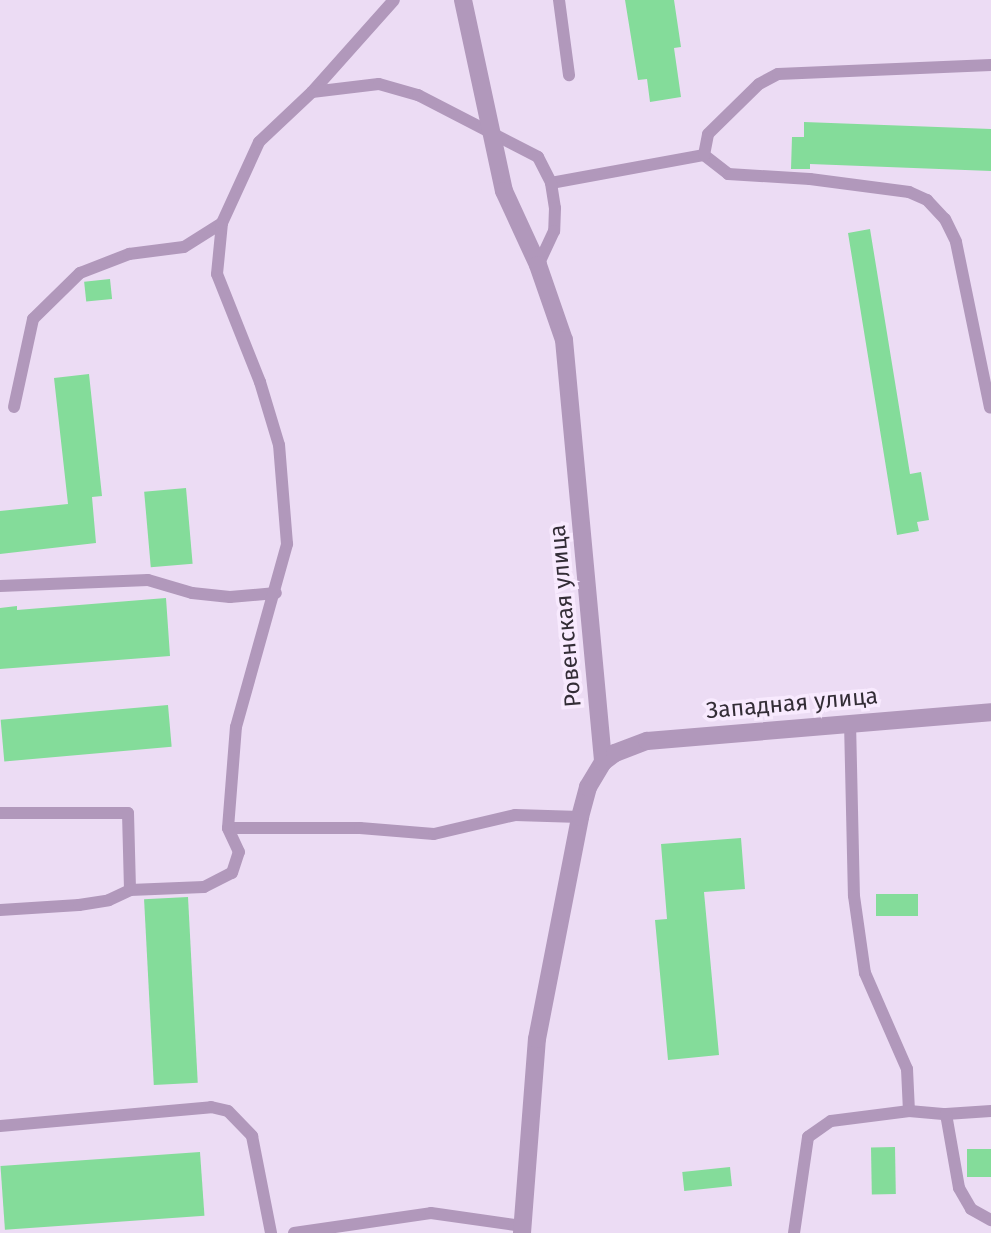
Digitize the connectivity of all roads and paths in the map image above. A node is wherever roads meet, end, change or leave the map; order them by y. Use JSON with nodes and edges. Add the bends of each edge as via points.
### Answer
{"nodes":[{"id":1,"x":394,"y":0,"type":"edge"},
{"id":2,"x":463,"y":0,"type":"edge"},
{"id":3,"x":559,"y":0,"type":"edge"},
{"id":4,"x":991,"y":65,"type":"edge"},
{"id":5,"x":569,"y":75,"type":"dead end"},
{"id":6,"x":312,"y":92,"type":"junction"},
{"id":7,"x":490,"y":132,"type":"junction"},
{"id":8,"x":704,"y":155,"type":"junction"},
{"id":9,"x":551,"y":183,"type":"junction"},
{"id":10,"x":222,"y":223,"type":"junction"},
{"id":11,"x":538,"y":265,"type":"junction"},
{"id":12,"x":14,"y":407,"type":"dead end"},
{"id":13,"x":990,"y":408,"type":"edge"},
{"id":14,"x":0,"y":586,"type":"edge"},
{"id":15,"x":276,"y":593,"type":"junction"},
{"id":16,"x":991,"y":712,"type":"edge"},
{"id":17,"x":850,"y":722,"type":"junction"},
{"id":18,"x":603,"y":762,"type":"junction"},
{"id":19,"x":0,"y":813,"type":"edge"},
{"id":20,"x":580,"y":817,"type":"junction"},
{"id":21,"x":228,"y":828,"type":"junction"},
{"id":22,"x":130,"y":890,"type":"junction"},
{"id":23,"x":0,"y":910,"type":"edge"},
{"id":24,"x":909,"y":1111,"type":"junction"},
{"id":25,"x":991,"y":1111,"type":"edge"},
{"id":26,"x":946,"y":1114,"type":"junction"},
{"id":27,"x":0,"y":1126,"type":"edge"},
{"id":28,"x":991,"y":1220,"type":"edge"},
{"id":29,"x":522,"y":1229,"type":"edge"},
{"id":30,"x":271,"y":1233,"type":"edge"},
{"id":31,"x":294,"y":1233,"type":"edge"},
{"id":32,"x":794,"y":1233,"type":"edge"}],
"edges":[{"from":1,"to":6,"type":"lane"},
{"from":2,"to":7,"type":"street","name":"Ровенская улица"},
{"from":3,"to":5,"type":"lane"},
{"from":4,"to":8,"type":"lane","via":[[778,74],[758,84],[708,134]]},
{"from":6,"to":7,"type":"lane","via":[[379,85],[418,95]]},
{"from":6,"to":10,"type":"lane","via":[[259,142]]},
{"from":7,"to":9,"type":"lane","via":[[538,157]]},
{"from":7,"to":11,"type":"street","name":"Ровенская улица","via":[[504,191]]},
{"from":8,"to":9,"type":"lane"},
{"from":8,"to":13,"type":"lane","via":[[728,174],[810,179],[909,192],[928,200],[945,219],[956,242]]},
{"from":9,"to":11,"type":"lane","via":[[554,231]]},
{"from":10,"to":12,"type":"lane","via":[[184,247],[129,254],[80,272],[33,319]]},
{"from":10,"to":15,"type":"lane","via":[[216,274],[260,382],[279,444],[287,544]]},
{"from":11,"to":18,"type":"street","name":"Ровенская улица","via":[[564,340]]},
{"from":14,"to":15,"type":"lane","via":[[148,580],[192,593]]},
{"from":15,"to":21,"type":"lane","via":[[236,727]]},
{"from":16,"to":17,"type":"street","name":"Западная улица"},
{"from":17,"to":18,"type":"street","name":"Западная улица","via":[[648,741],[615,752]]},
{"from":17,"to":24,"type":"lane","via":[[854,896],[865,973],[907,1069]]},
{"from":18,"to":20,"type":"street","via":[[588,787]]},
{"from":19,"to":22,"type":"lane","via":[[128,813]]},
{"from":20,"to":21,"type":"lane","via":[[515,815],[434,834],[360,828]]},
{"from":20,"to":29,"type":"street","via":[[537,1039]]},
{"from":21,"to":22,"type":"lane","via":[[239,852],[232,873],[204,887]]},
{"from":22,"to":23,"type":"lane","via":[[109,900],[79,905]]},
{"from":24,"to":26,"type":"lane"},
{"from":24,"to":32,"type":"lane","via":[[831,1121],[808,1137]]},
{"from":25,"to":26,"type":"lane"},
{"from":26,"to":28,"type":"lane","via":[[959,1188],[971,1209]]},
{"from":27,"to":30,"type":"lane","via":[[211,1107],[228,1111],[252,1136]]},
{"from":29,"to":31,"type":"lane","via":[[431,1213]]}]}
